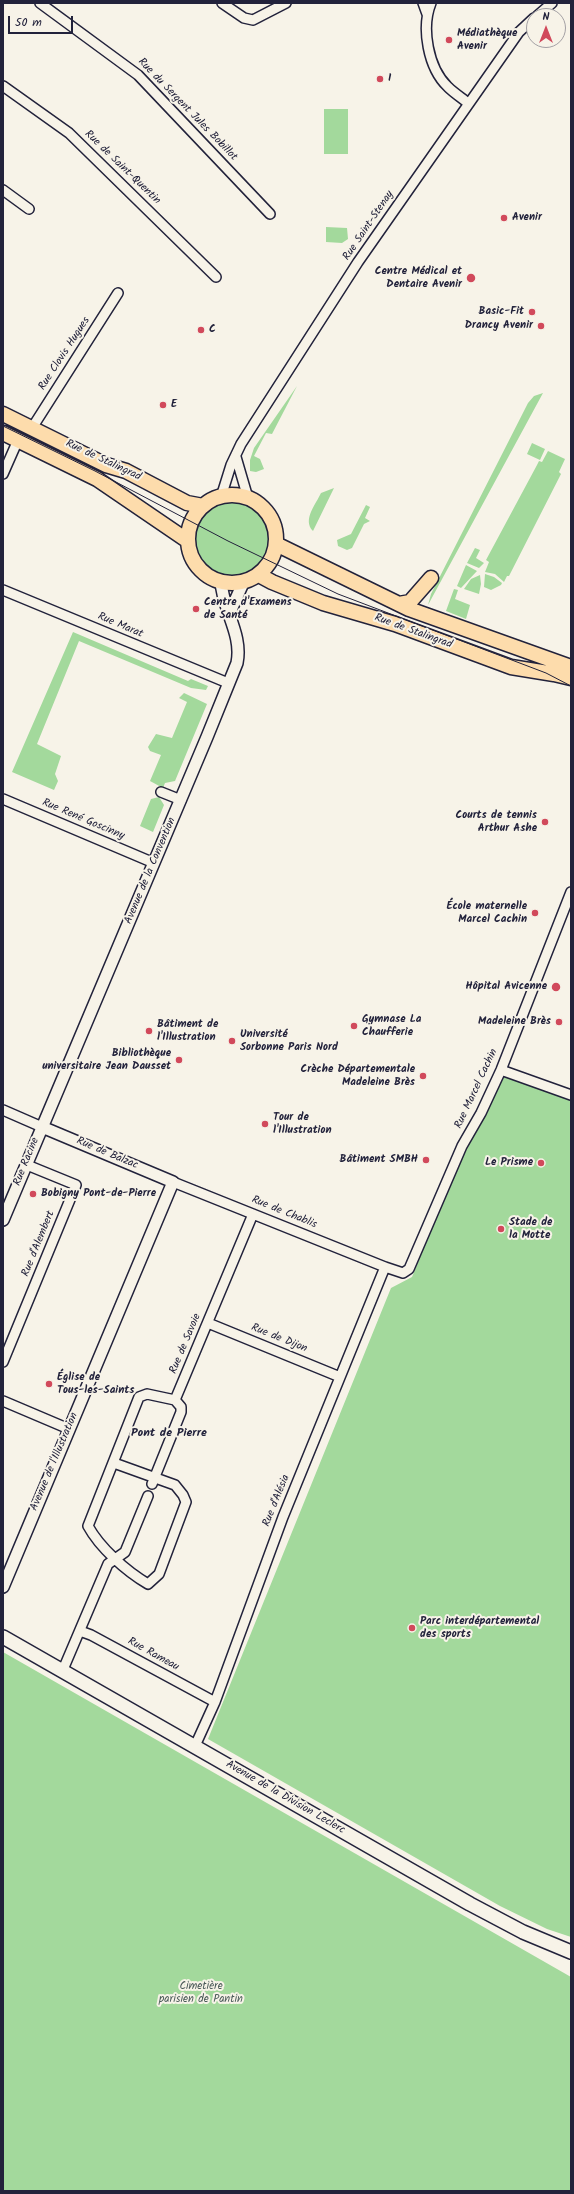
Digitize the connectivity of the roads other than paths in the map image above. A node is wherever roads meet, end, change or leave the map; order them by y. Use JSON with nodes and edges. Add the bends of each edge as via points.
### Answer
{"nodes":[{"id":1,"x":40,"y":3,"type":"edge"},
{"id":2,"x":222,"y":3,"type":"edge"},
{"id":3,"x":286,"y":3,"type":"edge"},
{"id":4,"x":423,"y":3,"type":"edge"},
{"id":5,"x":431,"y":3,"type":"edge"},
{"id":6,"x":427,"y":14,"type":"junction"},
{"id":7,"x":526,"y":25,"type":"edge"},
{"id":8,"x":3,"y":86,"type":"edge"},
{"id":9,"x":468,"y":103,"type":"junction"},
{"id":10,"x":3,"y":190,"type":"edge"},
{"id":11,"x":29,"y":209,"type":"dead end"},
{"id":12,"x":270,"y":214,"type":"dead end"},
{"id":13,"x":216,"y":277,"type":"dead end"},
{"id":14,"x":118,"y":293,"type":"dead end"},
{"id":15,"x":3,"y":414,"type":"edge"},
{"id":16,"x":32,"y":428,"type":"junction"},
{"id":17,"x":3,"y":433,"type":"edge"},
{"id":18,"x":18,"y":440,"type":"junction"},
{"id":19,"x":236,"y":457,"type":"junction"},
{"id":20,"x":3,"y":474,"type":"edge"},
{"id":21,"x":221,"y":496,"type":"junction"},
{"id":22,"x":248,"y":498,"type":"junction"},
{"id":23,"x":203,"y":506,"type":"junction"},
{"id":24,"x":188,"y":541,"type":"junction"},
{"id":25,"x":276,"y":544,"type":"junction"},
{"id":26,"x":259,"y":575,"type":"junction"},
{"id":27,"x":221,"y":581,"type":"junction"},
{"id":28,"x":244,"y":581,"type":"junction"},
{"id":29,"x":3,"y":590,"type":"edge"},
{"id":30,"x":399,"y":604,"type":"junction"},
{"id":31,"x":230,"y":612,"type":"junction"},
{"id":32,"x":429,"y":616,"type":"junction"},
{"id":33,"x":571,"y":667,"type":"edge"},
{"id":34,"x":571,"y":678,"type":"edge"},
{"id":35,"x":228,"y":683,"type":"junction"},
{"id":36,"x":161,"y":792,"type":"dead end"},
{"id":37,"x":3,"y":800,"type":"edge"},
{"id":38,"x":181,"y":800,"type":"junction"},
{"id":39,"x":154,"y":863,"type":"junction"},
{"id":40,"x":571,"y":892,"type":"edge"},
{"id":41,"x":501,"y":1070,"type":"junction"},
{"id":42,"x":571,"y":1095,"type":"edge"},
{"id":43,"x":3,"y":1110,"type":"edge"},
{"id":44,"x":42,"y":1127,"type":"junction"},
{"id":45,"x":27,"y":1165,"type":"junction"},
{"id":46,"x":173,"y":1182,"type":"junction"},
{"id":47,"x":253,"y":1214,"type":"junction"},
{"id":48,"x":3,"y":1220,"type":"edge"},
{"id":49,"x":385,"y":1267,"type":"junction"},
{"id":50,"x":208,"y":1323,"type":"junction"},
{"id":51,"x":3,"y":1362,"type":"edge"},
{"id":52,"x":340,"y":1377,"type":"junction"},
{"id":53,"x":175,"y":1400,"type":"junction"},
{"id":54,"x":3,"y":1401,"type":"edge"},
{"id":55,"x":69,"y":1429,"type":"junction"},
{"id":56,"x":114,"y":1463,"type":"junction"},
{"id":57,"x":154,"y":1481,"type":"junction"},
{"id":58,"x":148,"y":1496,"type":"dead end"},
{"id":59,"x":116,"y":1558,"type":"junction"},
{"id":60,"x":3,"y":1588,"type":"edge"},
{"id":61,"x":80,"y":1631,"type":"junction"},
{"id":62,"x":3,"y":1637,"type":"edge"},
{"id":63,"x":62,"y":1672,"type":"junction"},
{"id":64,"x":215,"y":1702,"type":"junction"},
{"id":65,"x":195,"y":1746,"type":"junction"},
{"id":66,"x":571,"y":1952,"type":"edge"}],
"edges":[{"from":1,"to":12,"type":"street","name":"Rue du Sergent Jules Bobillot","via":[[138,74]]},
{"from":2,"to":3,"type":"street","via":[[244,18],[253,20]]},
{"from":4,"to":6,"type":"street"},
{"from":5,"to":6,"type":"street"},
{"from":6,"to":9,"type":"street","via":[[428,42],[437,69],[448,87]]},
{"from":7,"to":9,"type":"street","name":"Rue Saint-Stenay"},
{"from":8,"to":13,"type":"street","name":"Rue de Saint-Quentin","via":[[69,133]]},
{"from":9,"to":19,"type":"street","name":"Rue Saint-Stenay","via":[[358,262],[241,444]]},
{"from":10,"to":11,"type":"street"},
{"from":14,"to":16,"type":"street","name":"Rue Clovis Hugues"},
{"from":15,"to":16,"type":"main road","name":"Rue de Stalingrad"},
{"from":16,"to":23,"type":"main road","name":"Rue de Stalingrad","via":[[106,465],[126,471],[187,503]]},
{"from":17,"to":18,"type":"main road","name":"Rue de Stalingrad"},
{"from":18,"to":20,"type":"street"},
{"from":18,"to":24,"type":"main road","name":"Rue de Stalingrad","via":[[97,479]]},
{"from":19,"to":21,"type":"street","name":"Rue Saint-Stenay"},
{"from":19,"to":22,"type":"street"},
{"from":21,"to":22,"type":"main road"},
{"from":21,"to":23,"type":"main road"},
{"from":22,"to":25,"type":"main road","via":[[261,506],[270,517],[275,527]]},
{"from":23,"to":24,"type":"main road","via":[[192,522]]},
{"from":24,"to":27,"type":"main road","via":[[195,563],[205,573]]},
{"from":25,"to":26,"type":"main road","via":[[270,562]]},
{"from":25,"to":30,"type":"main road","name":"Rue de Stalingrad"},
{"from":26,"to":28,"type":"main road"},
{"from":26,"to":34,"type":"main road","name":"Rue de Stalingrad","via":[[323,603],[395,624],[511,667]]},
{"from":27,"to":28,"type":"main road"},
{"from":27,"to":31,"type":"street","name":"Avenue de la Convention","via":[[222,594]]},
{"from":28,"to":31,"type":"street"},
{"from":29,"to":35,"type":"street","name":"Rue Marat"},
{"from":30,"to":32,"type":"main road","name":"Rue de Stalingrad"},
{"from":30,"to":32,"type":"main road","via":[[410,602],[431,578],[424,602],[424,610]]},
{"from":31,"to":35,"type":"street","name":"Avenue de la Convention","via":[[238,653],[237,663]]},
{"from":32,"to":33,"type":"main road","name":"Rue de Stalingrad"},
{"from":35,"to":38,"type":"street","name":"Avenue de la Convention"},
{"from":36,"to":38,"type":"street"},
{"from":37,"to":39,"type":"street","name":"Rue René Goscinny"},
{"from":38,"to":39,"type":"street","name":"Avenue de la Convention"},
{"from":39,"to":44,"type":"street","name":"Avenue de la Convention"},
{"from":40,"to":41,"type":"street","name":"Rue Marcel Cachin"},
{"from":41,"to":42,"type":"street"},
{"from":41,"to":49,"type":"street","name":"Rue Marcel Cachin","via":[[462,1146],[409,1269],[403,1273]]},
{"from":43,"to":44,"type":"street"},
{"from":44,"to":45,"type":"street","name":"Rue Racine"},
{"from":44,"to":46,"type":"street","name":"Rue de Balzac"},
{"from":45,"to":48,"type":"street","name":"Rue Racine"},
{"from":45,"to":51,"type":"street","name":"Rue d'Alembert","via":[[76,1185]]},
{"from":46,"to":47,"type":"street","name":"Rue de Chablis"},
{"from":46,"to":55,"type":"street","name":"Avenue de l'Illustration"},
{"from":47,"to":49,"type":"street","name":"Rue de Chablis"},
{"from":47,"to":50,"type":"street","name":"Rue de Savoie"},
{"from":49,"to":52,"type":"street","name":"Rue d'Alésia"},
{"from":50,"to":52,"type":"street","name":"Rue de Dijon"},
{"from":50,"to":53,"type":"street","name":"Rue de Savoie"},
{"from":52,"to":64,"type":"street","name":"Rue d'Alésia","via":[[283,1517]]},
{"from":53,"to":56,"type":"street","via":[[148,1394],[139,1397]]},
{"from":53,"to":57,"type":"street","via":[[180,1412]]},
{"from":54,"to":55,"type":"street"},
{"from":55,"to":60,"type":"street","name":"Avenue de l'Illustration"},
{"from":56,"to":57,"type":"street"},
{"from":56,"to":59,"type":"street","via":[[88,1526],[93,1536]]},
{"from":57,"to":59,"type":"street","via":[[175,1485],[186,1502],[159,1574],[148,1584],[123,1567]]},
{"from":58,"to":59,"type":"street","via":[[125,1552]]},
{"from":59,"to":61,"type":"street","via":[[108,1564]]},
{"from":61,"to":63,"type":"street"},
{"from":61,"to":64,"type":"street","name":"Rue Rameau","via":[[91,1634]]},
{"from":62,"to":63,"type":"main road","name":"Avenue de la Division Leclerc"},
{"from":63,"to":65,"type":"main road","name":"Avenue de la Division Leclerc"},
{"from":64,"to":65,"type":"street","name":"Rue d'Alésia"},
{"from":65,"to":66,"type":"main road","name":"Avenue de la Division Leclerc","via":[[470,1904],[523,1932]]}]}
